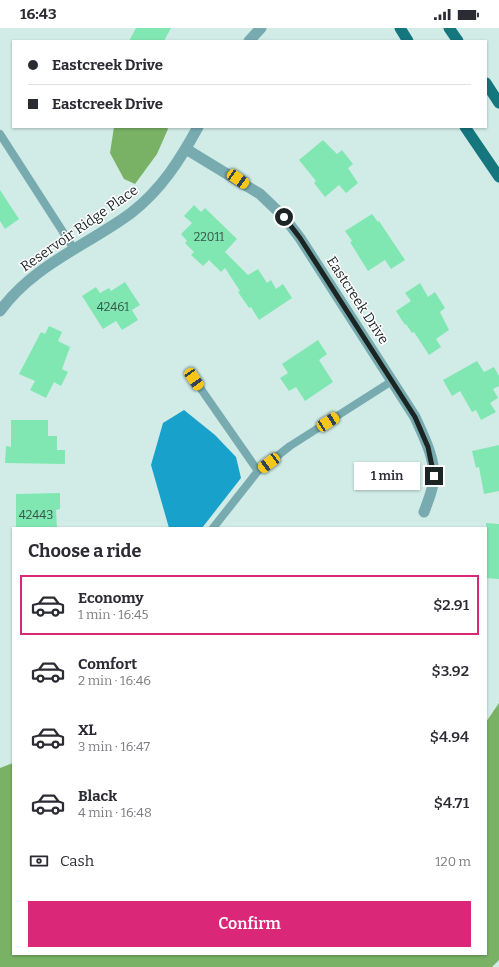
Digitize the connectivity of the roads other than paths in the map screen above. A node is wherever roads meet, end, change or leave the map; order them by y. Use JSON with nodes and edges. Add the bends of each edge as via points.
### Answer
{"nodes":[{"id":1,"x":261,"y":28,"type":"edge"},
{"id":2,"x":400,"y":28,"type":"edge"},
{"id":3,"x":449,"y":28,"type":"edge"},
{"id":4,"x":250,"y":40,"type":"edge"},
{"id":5,"x":407,"y":40,"type":"edge"},
{"id":6,"x":457,"y":40,"type":"edge"},
{"id":7,"x":487,"y":85,"type":"edge"},
{"id":8,"x":499,"y":103,"type":"edge"},
{"id":9,"x":197,"y":128,"type":"edge"},
{"id":10,"x":466,"y":128,"type":"edge"},
{"id":11,"x":0,"y":134,"type":"edge"},
{"id":12,"x":186,"y":149,"type":"junction"},
{"id":13,"x":499,"y":177,"type":"edge"},
{"id":14,"x":74,"y":249,"type":"junction"},
{"id":15,"x":0,"y":311,"type":"edge"},
{"id":16,"x":194,"y":379,"type":"dead end"},
{"id":17,"x":392,"y":381,"type":"junction"},
{"id":18,"x":258,"y":471,"type":"junction"},
{"id":19,"x":424,"y":512,"type":"dead end"},
{"id":20,"x":214,"y":527,"type":"edge"}],
"edges":[{"from":1,"to":4,"type":"street"},
{"from":2,"to":5,"type":"main road"},
{"from":3,"to":6,"type":"main road"},
{"from":7,"to":8,"type":"main road"},
{"from":9,"to":12,"type":"street","name":"Reservoir Ridge Place"},
{"from":10,"to":13,"type":"main road"},
{"from":11,"to":14,"type":"lane"},
{"from":12,"to":14,"type":"street","name":"Reservoir Ridge Place","via":[[151,196],[131,213]]},
{"from":12,"to":17,"type":"street","name":"Eastcreek Drive","via":[[260,194],[284,217]]},
{"from":14,"to":15,"type":"street","name":"Reservoir Ridge Place","via":[[27,282]]},
{"from":16,"to":18,"type":"lane"},
{"from":17,"to":18,"type":"lane","via":[[290,446]]},
{"from":17,"to":19,"type":"street","name":"Eastcreek Drive","via":[[415,417],[428,447],[434,476]]},
{"from":18,"to":20,"type":"lane"}]}
